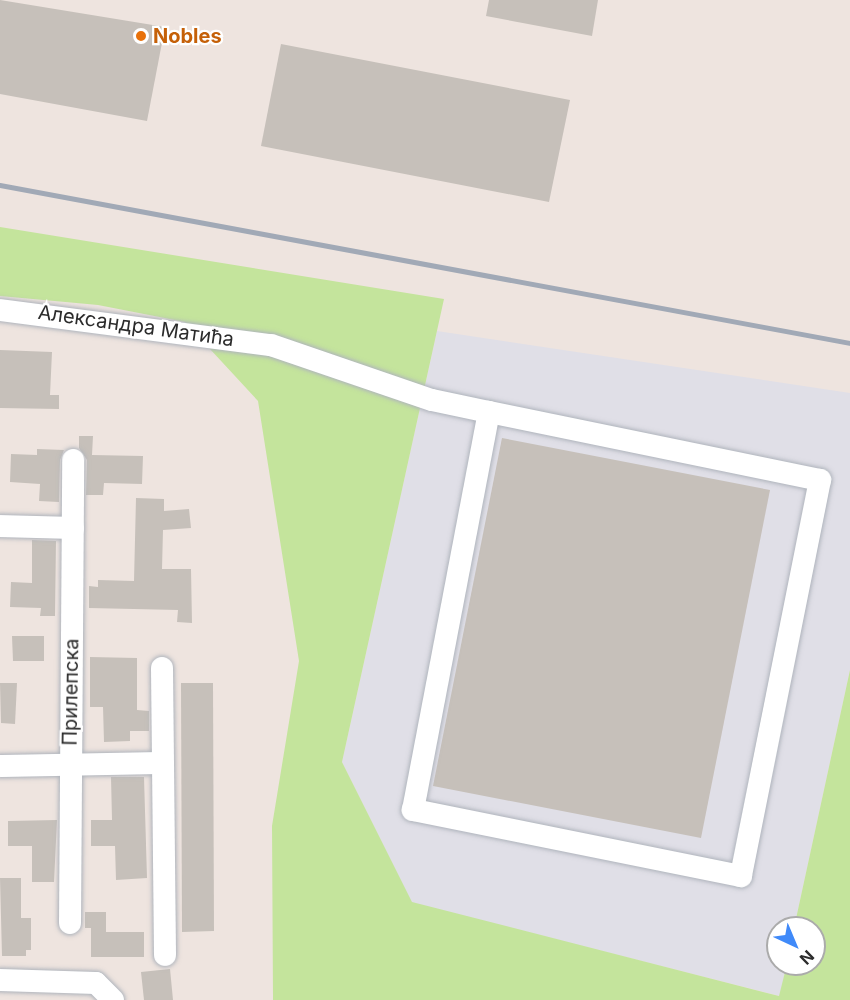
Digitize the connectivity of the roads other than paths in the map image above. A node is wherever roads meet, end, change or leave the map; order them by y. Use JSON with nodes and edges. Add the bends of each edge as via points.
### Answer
{"nodes":[{"id":1,"x":0,"y":310,"type":"edge"},
{"id":2,"x":489,"y":412,"type":"junction"},
{"id":3,"x":73,"y":460,"type":"dead end"},
{"id":4,"x":0,"y":526,"type":"edge"},
{"id":5,"x":73,"y":528,"type":"junction"},
{"id":6,"x":162,"y":668,"type":"dead end"},
{"id":7,"x":162,"y":763,"type":"junction"},
{"id":8,"x":70,"y":764,"type":"junction"},
{"id":9,"x":0,"y":766,"type":"edge"},
{"id":10,"x":70,"y":923,"type":"dead end"},
{"id":11,"x":165,"y":955,"type":"dead end"},
{"id":12,"x":0,"y":980,"type":"edge"},
{"id":13,"x":113,"y":1000,"type":"edge"}],
"edges":[{"from":1,"to":2,"type":"street","name":"Александра Матића","via":[[271,345],[432,400]]},
{"from":2,"to":2,"type":"street","name":"Александра Матића","via":[[413,810],[741,876],[820,480]]},
{"from":3,"to":5,"type":"street","name":"Прилепска"},
{"from":4,"to":5,"type":"street"},
{"from":5,"to":8,"type":"street","name":"Прилепска"},
{"from":6,"to":7,"type":"street"},
{"from":7,"to":8,"type":"street"},
{"from":7,"to":11,"type":"street"},
{"from":8,"to":9,"type":"street"},
{"from":8,"to":10,"type":"street","name":"Прилепска"},
{"from":12,"to":13,"type":"street","via":[[96,983]]}]}
